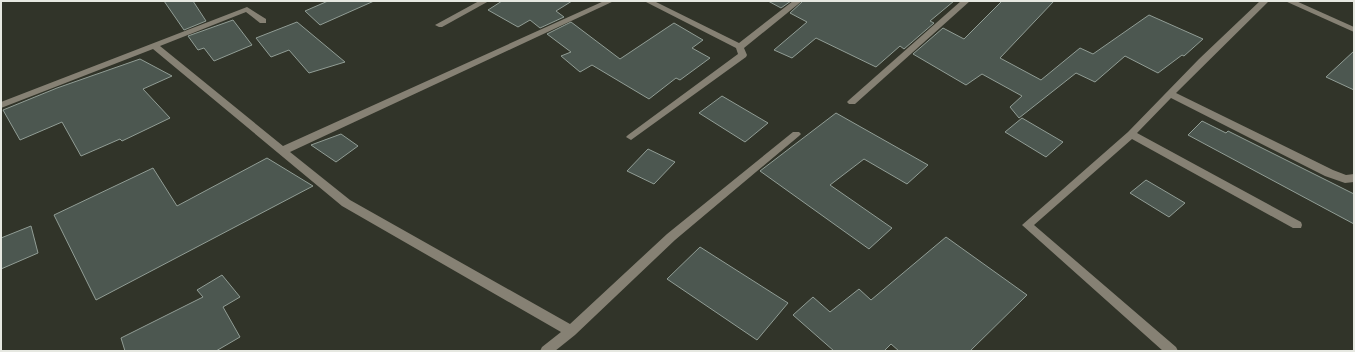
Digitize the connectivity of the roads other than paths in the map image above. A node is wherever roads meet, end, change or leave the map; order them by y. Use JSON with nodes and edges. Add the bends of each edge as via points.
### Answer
{"nodes":[{"id":1,"x":485,"y":1,"type":"edge"},
{"id":2,"x":798,"y":1,"type":"edge"},
{"id":3,"x":966,"y":1,"type":"edge"},
{"id":4,"x":1265,"y":1,"type":"edge"},
{"id":5,"x":1289,"y":1,"type":"edge"},
{"id":6,"x":610,"y":2,"type":"edge"},
{"id":7,"x":651,"y":2,"type":"edge"},
{"id":8,"x":263,"y":21,"type":"dead end"},
{"id":9,"x":439,"y":25,"type":"dead end"},
{"id":10,"x":1354,"y":30,"type":"edge"},
{"id":11,"x":153,"y":45,"type":"junction"},
{"id":12,"x":740,"y":47,"type":"junction"},
{"id":13,"x":1170,"y":94,"type":"junction"},
{"id":14,"x":852,"y":102,"type":"dead end"},
{"id":15,"x":1,"y":105,"type":"edge"},
{"id":16,"x":796,"y":134,"type":"dead end"},
{"id":17,"x":1130,"y":134,"type":"junction"},
{"id":18,"x":631,"y":137,"type":"dead end"},
{"id":19,"x":282,"y":151,"type":"junction"},
{"id":20,"x":1354,"y":178,"type":"edge"},
{"id":21,"x":1297,"y":225,"type":"dead end"},
{"id":22,"x":571,"y":331,"type":"junction"},
{"id":23,"x":546,"y":351,"type":"edge"},
{"id":24,"x":1172,"y":351,"type":"edge"}],
"edges":[{"from":1,"to":9,"type":"street"},
{"from":2,"to":12,"type":"street"},
{"from":3,"to":14,"type":"street"},
{"from":4,"to":13,"type":"street"},
{"from":5,"to":10,"type":"street"},
{"from":6,"to":19,"type":"street"},
{"from":7,"to":12,"type":"street"},
{"from":8,"to":11,"type":"street","via":[[247,9]]},
{"from":11,"to":15,"type":"street"},
{"from":11,"to":19,"type":"street"},
{"from":12,"to":18,"type":"street","via":[[743,55]]},
{"from":13,"to":17,"type":"street"},
{"from":13,"to":20,"type":"street","via":[[1329,173]]},
{"from":16,"to":22,"type":"street","via":[[671,237]]},
{"from":17,"to":21,"type":"street"},
{"from":17,"to":24,"type":"street","via":[[1027,225]]},
{"from":19,"to":22,"type":"street","via":[[346,203]]},
{"from":22,"to":23,"type":"street"}]}
